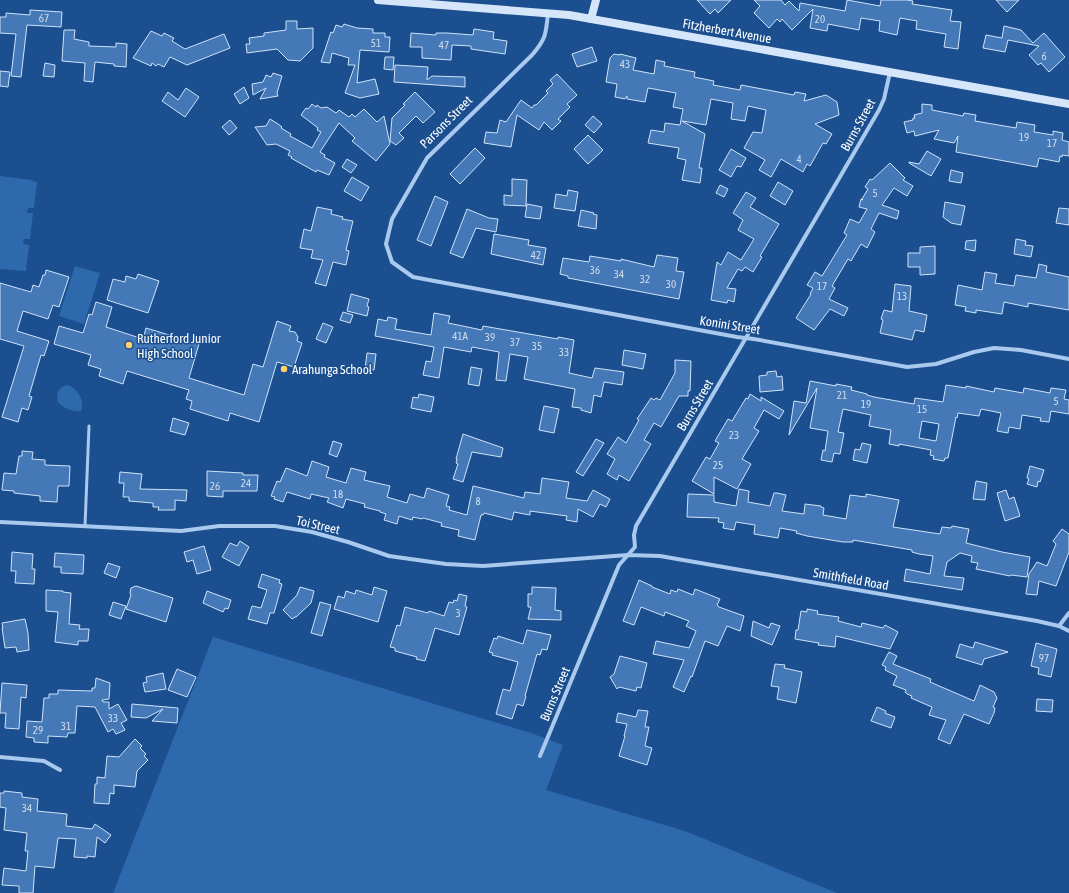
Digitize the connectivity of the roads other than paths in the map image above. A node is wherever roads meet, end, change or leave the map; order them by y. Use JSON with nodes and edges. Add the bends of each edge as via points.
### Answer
{"nodes":[{"id":1,"x":378,"y":0,"type":"edge"},
{"id":2,"x":596,"y":0,"type":"edge"},
{"id":3,"x":548,"y":13,"type":"junction"},
{"id":4,"x":591,"y":19,"type":"junction"},
{"id":5,"x":890,"y":72,"type":"junction"},
{"id":6,"x":1069,"y":104,"type":"edge"},
{"id":7,"x":392,"y":262,"type":"joint"},
{"id":8,"x":746,"y":338,"type":"junction"},
{"id":9,"x":1069,"y":359,"type":"edge"},
{"id":10,"x":89,"y":426,"type":"dead end"},
{"id":11,"x":0,"y":522,"type":"edge"},
{"id":12,"x":85,"y":526,"type":"junction"},
{"id":13,"x":628,"y":555,"type":"junction"},
{"id":14,"x":1069,"y":613,"type":"edge"},
{"id":15,"x":1059,"y":626,"type":"junction"},
{"id":16,"x":1069,"y":631,"type":"edge"},
{"id":17,"x":540,"y":756,"type":"dead end"},
{"id":18,"x":0,"y":757,"type":"edge"},
{"id":19,"x":60,"y":770,"type":"dead end"}],
"edges":[{"from":1,"to":3,"type":"main road","name":"Fitzherbert Avenue"},
{"from":2,"to":4,"type":"main road"},
{"from":3,"to":4,"type":"main road","name":"Fitzherbert Avenue"},
{"from":3,"to":7,"type":"street","name":"Parsons Street","via":[[546,36],[532,55],[427,158],[392,219],[386,244]]},
{"from":4,"to":5,"type":"main road","name":"Fitzherbert Avenue"},
{"from":5,"to":6,"type":"main road","name":"Fitzherbert Avenue"},
{"from":5,"to":8,"type":"street","name":"Burns Street","via":[[879,110]]},
{"from":7,"to":8,"type":"street","name":"Konini Street","via":[[413,277]]},
{"from":8,"to":9,"type":"street","name":"Konini Street","via":[[907,367],[936,364],[994,348]]},
{"from":8,"to":13,"type":"street","name":"Burns Street","via":[[636,526],[635,547]]},
{"from":10,"to":12,"type":"lane"},
{"from":11,"to":12,"type":"street","name":"Toi Street"},
{"from":12,"to":13,"type":"street","name":"Toi Street","via":[[181,531],[220,526],[275,526],[312,532],[389,556],[483,566]]},
{"from":13,"to":15,"type":"street","name":"Smithfield Road","via":[[660,556]]},
{"from":13,"to":17,"type":"street","name":"Burns Street","via":[[619,565]]},
{"from":14,"to":15,"type":"street"},
{"from":15,"to":16,"type":"street","name":"Smithfield Road"},
{"from":18,"to":19,"type":"street","via":[[44,760]]}]}
